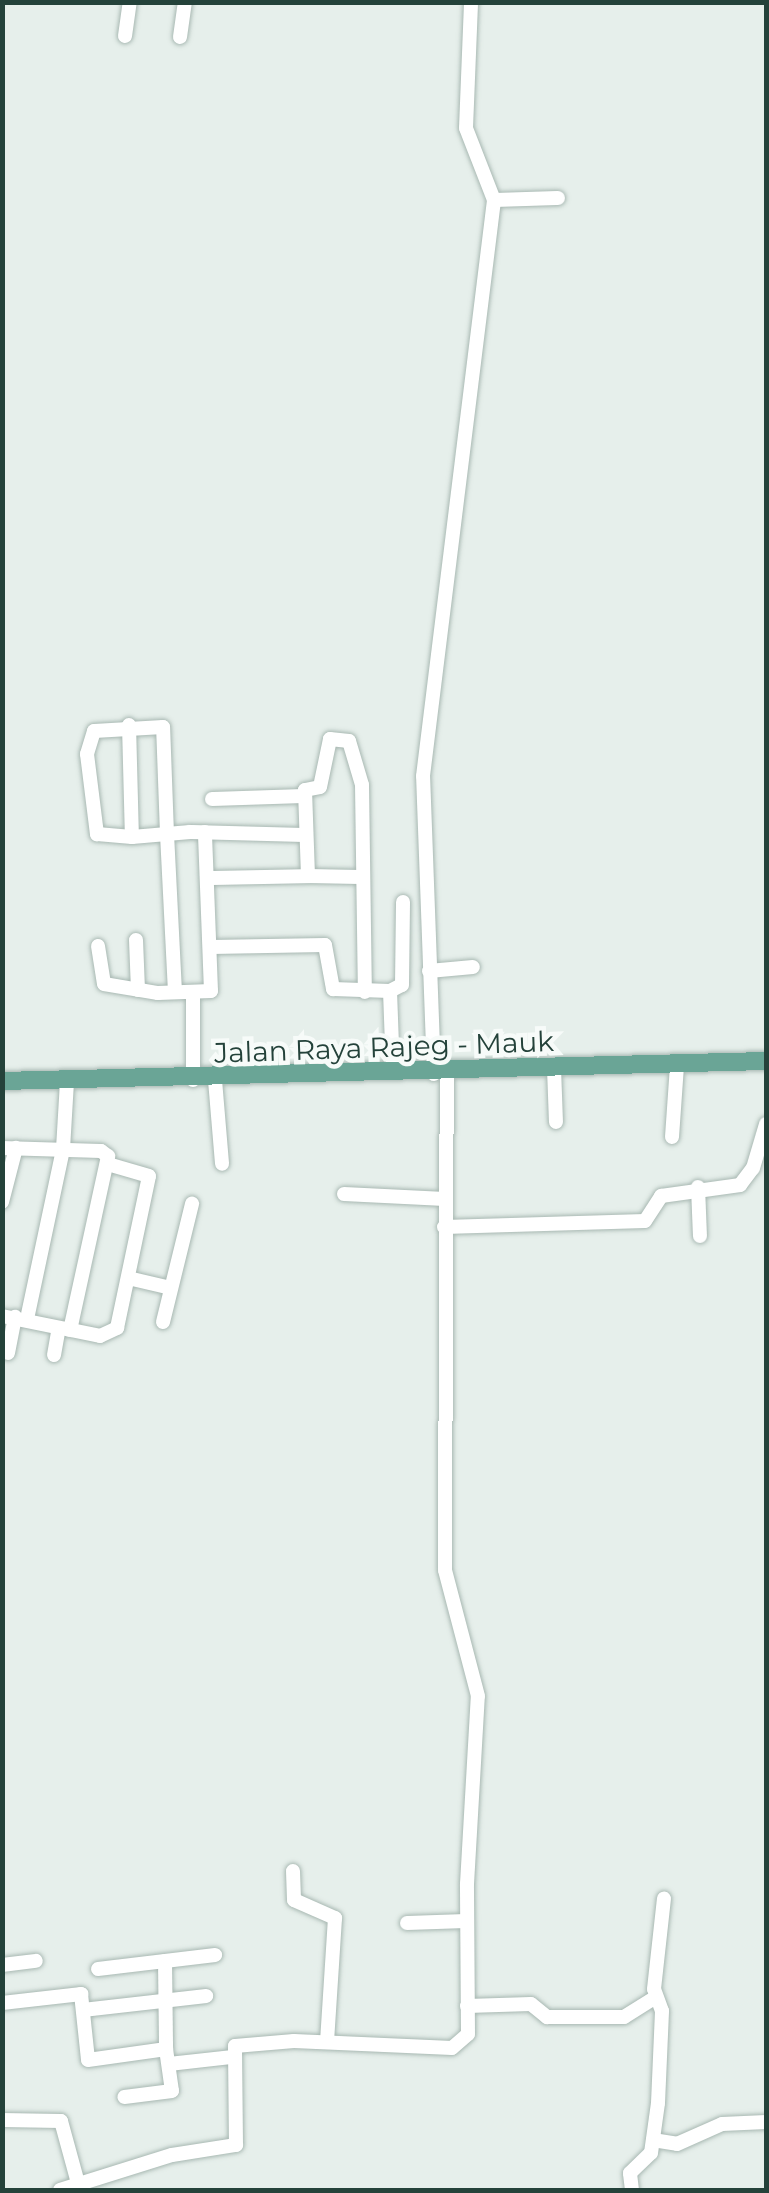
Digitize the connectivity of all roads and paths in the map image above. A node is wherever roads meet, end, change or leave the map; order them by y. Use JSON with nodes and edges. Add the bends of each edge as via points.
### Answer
{"nodes":[{"id":1,"x":130,"y":2,"type":"edge"},
{"id":2,"x":185,"y":2,"type":"edge"},
{"id":3,"x":471,"y":2,"type":"edge"},
{"id":4,"x":125,"y":36,"type":"dead end"},
{"id":5,"x":180,"y":37,"type":"dead end"},
{"id":6,"x":558,"y":198,"type":"dead end"},
{"id":7,"x":494,"y":200,"type":"junction"},
{"id":8,"x":128,"y":726,"type":"junction"},
{"id":9,"x":304,"y":796,"type":"junction"},
{"id":10,"x":212,"y":799,"type":"dead end"},
{"id":11,"x":205,"y":832,"type":"junction"},
{"id":12,"x":167,"y":834,"type":"junction"},
{"id":13,"x":306,"y":836,"type":"junction"},
{"id":14,"x":132,"y":837,"type":"junction"},
{"id":15,"x":308,"y":876,"type":"junction"},
{"id":16,"x":360,"y":877,"type":"junction"},
{"id":17,"x":208,"y":878,"type":"junction"},
{"id":18,"x":402,"y":902,"type":"dead end"},
{"id":19,"x":136,"y":940,"type":"dead end"},
{"id":20,"x":98,"y":946,"type":"dead end"},
{"id":21,"x":212,"y":947,"type":"junction"},
{"id":22,"x":472,"y":967,"type":"dead end"},
{"id":23,"x":429,"y":971,"type":"junction"},
{"id":24,"x":138,"y":990,"type":"junction"},
{"id":25,"x":390,"y":991,"type":"junction"},
{"id":26,"x":176,"y":992,"type":"junction"},
{"id":27,"x":365,"y":992,"type":"junction"},
{"id":28,"x":193,"y":993,"type":"junction"},
{"id":29,"x":677,"y":1065,"type":"junction"},
{"id":30,"x":766,"y":1065,"type":"edge"},
{"id":31,"x":554,"y":1068,"type":"junction"},
{"id":32,"x":393,"y":1072,"type":"junction"},
{"id":33,"x":440,"y":1072,"type":"junction"},
{"id":34,"x":194,"y":1080,"type":"junction"},
{"id":35,"x":215,"y":1080,"type":"junction"},
{"id":36,"x":2,"y":1081,"type":"edge"},
{"id":37,"x":66,"y":1082,"type":"junction"},
{"id":38,"x":556,"y":1122,"type":"dead end"},
{"id":39,"x":766,"y":1124,"type":"edge"},
{"id":40,"x":672,"y":1137,"type":"dead end"},
{"id":41,"x":9,"y":1148,"type":"edge"},
{"id":42,"x":62,"y":1149,"type":"junction"},
{"id":43,"x":107,"y":1159,"type":"junction"},
{"id":44,"x":222,"y":1164,"type":"dead end"},
{"id":45,"x":698,"y":1187,"type":"junction"},
{"id":46,"x":344,"y":1194,"type":"dead end"},
{"id":47,"x":445,"y":1198,"type":"junction"},
{"id":48,"x":2,"y":1202,"type":"edge"},
{"id":49,"x":192,"y":1204,"type":"dead end"},
{"id":50,"x":444,"y":1227,"type":"junction"},
{"id":51,"x":700,"y":1236,"type":"dead end"},
{"id":52,"x":128,"y":1278,"type":"junction"},
{"id":53,"x":171,"y":1288,"type":"junction"},
{"id":54,"x":15,"y":1317,"type":"edge"},
{"id":55,"x":163,"y":1322,"type":"dead end"},
{"id":56,"x":65,"y":1329,"type":"junction"},
{"id":57,"x":8,"y":1353,"type":"dead end"},
{"id":58,"x":54,"y":1355,"type":"dead end"},
{"id":59,"x":293,"y":1871,"type":"dead end"},
{"id":60,"x":664,"y":1899,"type":"dead end"},
{"id":61,"x":466,"y":1921,"type":"junction"},
{"id":62,"x":407,"y":1923,"type":"dead end"},
{"id":63,"x":215,"y":1955,"type":"dead end"},
{"id":64,"x":36,"y":1961,"type":"dead end"},
{"id":65,"x":165,"y":1961,"type":"junction"},
{"id":66,"x":2,"y":1965,"type":"edge"},
{"id":67,"x":98,"y":1968,"type":"dead end"},
{"id":68,"x":206,"y":1996,"type":"dead end"},
{"id":69,"x":655,"y":1998,"type":"junction"},
{"id":70,"x":166,"y":2001,"type":"junction"},
{"id":71,"x":2,"y":2003,"type":"edge"},
{"id":72,"x":467,"y":2006,"type":"junction"},
{"id":73,"x":83,"y":2010,"type":"junction"},
{"id":74,"x":328,"y":2042,"type":"junction"},
{"id":75,"x":168,"y":2057,"type":"junction"},
{"id":76,"x":231,"y":2057,"type":"junction"},
{"id":77,"x":124,"y":2097,"type":"dead end"},
{"id":78,"x":2,"y":2120,"type":"edge"},
{"id":79,"x":766,"y":2122,"type":"edge"},
{"id":80,"x":653,"y":2140,"type":"junction"},
{"id":81,"x":78,"y":2183,"type":"junction"},
{"id":82,"x":60,"y":2190,"type":"edge"},
{"id":83,"x":632,"y":2190,"type":"edge"}],
"edges":[{"from":1,"to":4,"type":"street"},
{"from":2,"to":5,"type":"street"},
{"from":3,"to":7,"type":"street","via":[[466,128]]},
{"from":6,"to":7,"type":"street"},
{"from":7,"to":23,"type":"street","via":[[424,776]]},
{"from":8,"to":12,"type":"street","via":[[164,727]]},
{"from":8,"to":14,"type":"street"},
{"from":8,"to":14,"type":"street","via":[[102,726],[91,736],[88,754],[93,830]]},
{"from":9,"to":10,"type":"street"},
{"from":9,"to":13,"type":"street"},
{"from":9,"to":16,"type":"street","via":[[307,788],[320,787],[328,740],[349,741],[362,785]]},
{"from":11,"to":12,"type":"street"},
{"from":11,"to":13,"type":"street"},
{"from":11,"to":17,"type":"street"},
{"from":12,"to":14,"type":"street"},
{"from":12,"to":26,"type":"street"},
{"from":13,"to":15,"type":"street"},
{"from":15,"to":16,"type":"street"},
{"from":15,"to":17,"type":"street"},
{"from":16,"to":27,"type":"street"},
{"from":17,"to":21,"type":"street"},
{"from":18,"to":25,"type":"street","via":[[402,985]]},
{"from":19,"to":24,"type":"street"},
{"from":20,"to":24,"type":"street","via":[[101,982]]},
{"from":21,"to":27,"type":"street","via":[[322,943],[333,989]]},
{"from":21,"to":28,"type":"street","via":[[213,986]]},
{"from":22,"to":23,"type":"street"},
{"from":23,"to":33,"type":"street"},
{"from":24,"to":26,"type":"street"},
{"from":25,"to":27,"type":"street"},
{"from":25,"to":32,"type":"street"},
{"from":26,"to":28,"type":"street"},
{"from":28,"to":34,"type":"street"},
{"from":29,"to":30,"type":"main road","name":"Jalan Raya Rajeg - Mauk"},
{"from":29,"to":31,"type":"main road","name":"Jalan Raya Rajeg - Mauk"},
{"from":29,"to":40,"type":"street"},
{"from":31,"to":33,"type":"main road","name":"Jalan Raya Rajeg - Mauk"},
{"from":31,"to":38,"type":"street"},
{"from":32,"to":33,"type":"main road","name":"Jalan Raya Rajeg - Mauk"},
{"from":32,"to":35,"type":"main road","name":"Jalan Raya Rajeg - Mauk"},
{"from":33,"to":47,"type":"street"},
{"from":34,"to":35,"type":"main road","name":"Jalan Raya Rajeg - Mauk"},
{"from":34,"to":37,"type":"main road","name":"Jalan Raya Rajeg - Mauk"},
{"from":35,"to":44,"type":"street"},
{"from":36,"to":37,"type":"main road","name":"Jalan Raya Rajeg - Mauk"},
{"from":37,"to":42,"type":"street"},
{"from":39,"to":45,"type":"street","via":[[754,1168],[740,1186]]},
{"from":41,"to":42,"type":"street"},
{"from":41,"to":48,"type":"street"},
{"from":42,"to":43,"type":"street"},
{"from":42,"to":54,"type":"street"},
{"from":43,"to":52,"type":"street","via":[[149,1176]]},
{"from":43,"to":56,"type":"street"},
{"from":45,"to":50,"type":"street","via":[[661,1196],[645,1221]]},
{"from":45,"to":51,"type":"street"},
{"from":46,"to":47,"type":"street"},
{"from":47,"to":50,"type":"street"},
{"from":49,"to":53,"type":"street"},
{"from":50,"to":61,"type":"street","via":[[445,1570],[478,1696]]},
{"from":52,"to":53,"type":"street"},
{"from":52,"to":56,"type":"street","via":[[112,1334]]},
{"from":53,"to":55,"type":"street"},
{"from":54,"to":56,"type":"street"},
{"from":54,"to":57,"type":"street"},
{"from":56,"to":58,"type":"street"},
{"from":59,"to":74,"type":"street","via":[[294,1900],[335,1918]]},
{"from":60,"to":69,"type":"street"},
{"from":61,"to":62,"type":"street"},
{"from":61,"to":72,"type":"street"},
{"from":63,"to":65,"type":"street"},
{"from":64,"to":66,"type":"street"},
{"from":65,"to":67,"type":"street"},
{"from":65,"to":70,"type":"street"},
{"from":68,"to":70,"type":"street"},
{"from":69,"to":72,"type":"street","via":[[624,2017],[547,2017],[531,2004]]},
{"from":69,"to":80,"type":"street","via":[[662,2011]]},
{"from":70,"to":73,"type":"street"},
{"from":70,"to":75,"type":"street"},
{"from":71,"to":73,"type":"street","via":[[81,1994]]},
{"from":72,"to":74,"type":"street","via":[[468,2034],[452,2048]]},
{"from":73,"to":75,"type":"street","via":[[88,2060]]},
{"from":74,"to":76,"type":"street","via":[[238,2044]]},
{"from":75,"to":76,"type":"street"},
{"from":75,"to":77,"type":"street","via":[[172,2091]]},
{"from":76,"to":81,"type":"street","via":[[236,2146],[172,2155]]},
{"from":78,"to":81,"type":"street","via":[[61,2120]]},
{"from":79,"to":80,"type":"street","via":[[722,2124],[677,2144]]},
{"from":80,"to":83,"type":"street","via":[[651,2153],[631,2170]]},
{"from":81,"to":82,"type":"street"}]}
